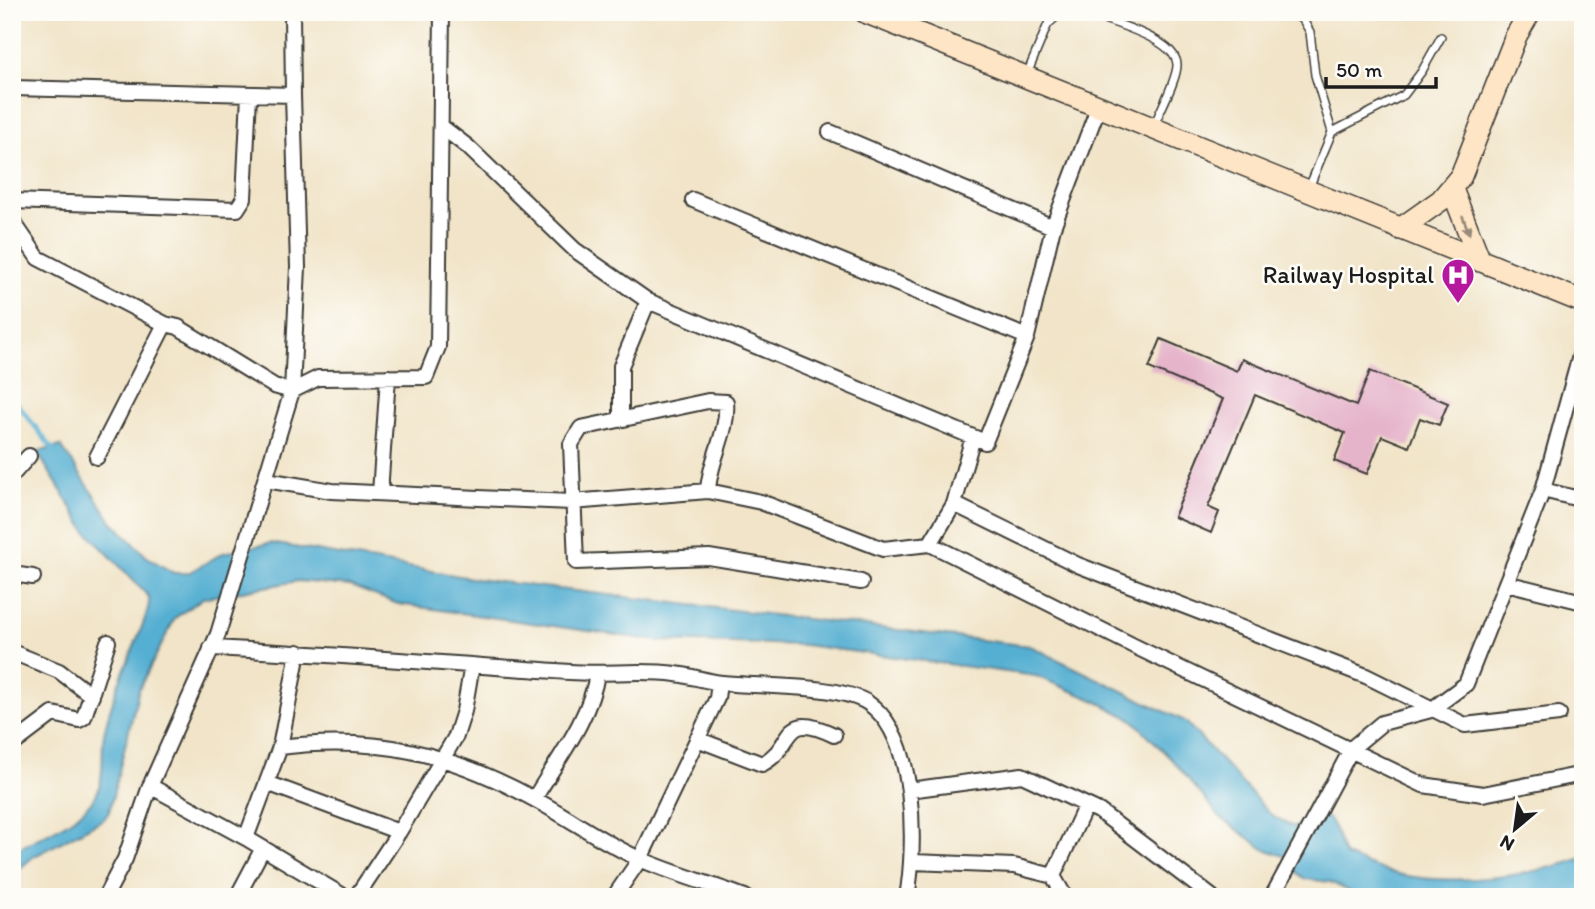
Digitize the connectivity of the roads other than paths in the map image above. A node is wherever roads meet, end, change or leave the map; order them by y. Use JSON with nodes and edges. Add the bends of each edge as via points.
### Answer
{"nodes":[{"id":1,"x":292,"y":12,"type":"edge"},
{"id":2,"x":442,"y":12,"type":"edge"},
{"id":3,"x":865,"y":12,"type":"edge"},
{"id":4,"x":1062,"y":12,"type":"edge"},
{"id":5,"x":1084,"y":12,"type":"edge"},
{"id":6,"x":1530,"y":12,"type":"edge"},
{"id":7,"x":1291,"y":13,"type":"edge"},
{"id":8,"x":1441,"y":37,"type":"dead end"},
{"id":9,"x":1025,"y":79,"type":"junction"},
{"id":10,"x":12,"y":88,"type":"edge"},
{"id":11,"x":249,"y":95,"type":"junction"},
{"id":12,"x":293,"y":95,"type":"junction"},
{"id":13,"x":1098,"y":108,"type":"junction"},
{"id":14,"x":442,"y":127,"type":"junction"},
{"id":15,"x":1152,"y":130,"type":"junction"},
{"id":16,"x":831,"y":132,"type":"dead end"},
{"id":17,"x":1332,"y":132,"type":"junction"},
{"id":18,"x":1452,"y":189,"type":"junction"},
{"id":19,"x":1307,"y":192,"type":"junction"},
{"id":20,"x":693,"y":200,"type":"dead end"},
{"id":21,"x":12,"y":201,"type":"edge"},
{"id":22,"x":12,"y":220,"type":"edge"},
{"id":23,"x":1053,"y":227,"type":"junction"},
{"id":24,"x":1400,"y":229,"type":"junction"},
{"id":25,"x":1480,"y":261,"type":"junction"},
{"id":26,"x":648,"y":301,"type":"junction"},
{"id":27,"x":1583,"y":302,"type":"edge"},
{"id":28,"x":165,"y":324,"type":"junction"},
{"id":29,"x":1027,"y":337,"type":"junction"},
{"id":30,"x":1583,"y":345,"type":"edge"},
{"id":31,"x":388,"y":377,"type":"junction"},
{"id":32,"x":292,"y":391,"type":"junction"},
{"id":33,"x":621,"y":419,"type":"junction"},
{"id":34,"x":973,"y":437,"type":"junction"},
{"id":35,"x":29,"y":456,"type":"dead end"},
{"id":36,"x":97,"y":457,"type":"dead end"},
{"id":37,"x":12,"y":475,"type":"edge"},
{"id":38,"x":266,"y":480,"type":"junction"},
{"id":39,"x":1543,"y":490,"type":"junction"},
{"id":40,"x":708,"y":491,"type":"junction"},
{"id":41,"x":380,"y":493,"type":"junction"},
{"id":42,"x":1583,"y":500,"type":"edge"},
{"id":43,"x":572,"y":502,"type":"junction"},
{"id":44,"x":954,"y":504,"type":"junction"},
{"id":45,"x":930,"y":544,"type":"junction"},
{"id":46,"x":12,"y":573,"type":"edge"},
{"id":47,"x":33,"y":577,"type":"dead end"},
{"id":48,"x":861,"y":582,"type":"dead end"},
{"id":49,"x":1506,"y":583,"type":"junction"},
{"id":50,"x":1583,"y":602,"type":"edge"},
{"id":51,"x":108,"y":642,"type":"dead end"},
{"id":52,"x":211,"y":648,"type":"junction"},
{"id":53,"x":12,"y":652,"type":"edge"},
{"id":54,"x":298,"y":652,"type":"junction"},
{"id":55,"x":472,"y":665,"type":"junction"},
{"id":56,"x":597,"y":674,"type":"junction"},
{"id":57,"x":719,"y":683,"type":"junction"},
{"id":58,"x":92,"y":696,"type":"junction"},
{"id":59,"x":1431,"y":710,"type":"junction"},
{"id":60,"x":1559,"y":714,"type":"dead end"},
{"id":61,"x":834,"y":735,"type":"dead end"},
{"id":62,"x":697,"y":739,"type":"junction"},
{"id":63,"x":12,"y":745,"type":"edge"},
{"id":64,"x":280,"y":747,"type":"junction"},
{"id":65,"x":1352,"y":748,"type":"junction"},
{"id":66,"x":444,"y":757,"type":"junction"},
{"id":67,"x":1583,"y":774,"type":"edge"},
{"id":68,"x":267,"y":783,"type":"junction"},
{"id":69,"x":150,"y":786,"type":"junction"},
{"id":70,"x":909,"y":790,"type":"junction"},
{"id":71,"x":534,"y":799,"type":"junction"},
{"id":72,"x":1086,"y":805,"type":"junction"},
{"id":73,"x":399,"y":832,"type":"junction"},
{"id":74,"x":246,"y":838,"type":"junction"},
{"id":75,"x":263,"y":848,"type":"junction"},
{"id":76,"x":640,"y":859,"type":"junction"},
{"id":77,"x":913,"y":862,"type":"junction"},
{"id":78,"x":1053,"y":876,"type":"junction"},
{"id":79,"x":105,"y":897,"type":"edge"},
{"id":80,"x":237,"y":897,"type":"edge"},
{"id":81,"x":345,"y":897,"type":"edge"},
{"id":82,"x":356,"y":897,"type":"edge"},
{"id":83,"x":614,"y":897,"type":"edge"},
{"id":84,"x":746,"y":897,"type":"edge"},
{"id":85,"x":907,"y":897,"type":"edge"},
{"id":86,"x":1065,"y":897,"type":"edge"},
{"id":87,"x":1212,"y":897,"type":"edge"},
{"id":88,"x":1272,"y":897,"type":"edge"}],
"edges":[{"from":1,"to":12,"type":"street"},
{"from":2,"to":14,"type":"street"},
{"from":3,"to":9,"type":"main road"},
{"from":4,"to":9,"type":"lane","via":[[1048,24]]},
{"from":5,"to":15,"type":"lane","via":[[1159,41],[1174,53],[1177,66]]},
{"from":6,"to":18,"type":"main road"},
{"from":7,"to":17,"type":"lane","via":[[1303,20],[1310,32],[1315,75]]},
{"from":8,"to":17,"type":"lane","via":[[1404,95]]},
{"from":9,"to":13,"type":"main road"},
{"from":10,"to":11,"type":"street"},
{"from":11,"to":12,"type":"street"},
{"from":11,"to":21,"type":"street","via":[[244,198],[237,209]]},
{"from":12,"to":32,"type":"street","via":[[298,267]]},
{"from":13,"to":15,"type":"main road"},
{"from":13,"to":23,"type":"street"},
{"from":14,"to":26,"type":"street","via":[[575,250]]},
{"from":14,"to":31,"type":"street","via":[[438,347],[426,377]]},
{"from":15,"to":19,"type":"main road"},
{"from":16,"to":23,"type":"street"},
{"from":17,"to":19,"type":"lane"},
{"from":18,"to":24,"type":"main road"},
{"from":18,"to":25,"type":"main road","one_way":true},
{"from":19,"to":24,"type":"main road"},
{"from":20,"to":29,"type":"street"},
{"from":22,"to":28,"type":"street","via":[[38,258]]},
{"from":23,"to":29,"type":"street"},
{"from":24,"to":25,"type":"main road"},
{"from":25,"to":27,"type":"main road"},
{"from":26,"to":33,"type":"street","via":[[621,366]]},
{"from":26,"to":34,"type":"street"},
{"from":28,"to":32,"type":"street","via":[[178,327],[274,386]]},
{"from":28,"to":36,"type":"street"},
{"from":29,"to":34,"type":"street","via":[[985,442]]},
{"from":30,"to":39,"type":"street"},
{"from":31,"to":32,"type":"street","via":[[318,378]]},
{"from":31,"to":41,"type":"street"},
{"from":32,"to":38,"type":"street"},
{"from":33,"to":40,"type":"street","via":[[708,401],[726,402],[727,415],[708,476]]},
{"from":33,"to":43,"type":"street","via":[[581,428],[571,444]]},
{"from":34,"to":44,"type":"street"},
{"from":35,"to":37,"type":"street"},
{"from":38,"to":41,"type":"street"},
{"from":38,"to":52,"type":"street"},
{"from":39,"to":42,"type":"street"},
{"from":39,"to":49,"type":"street"},
{"from":40,"to":43,"type":"street"},
{"from":40,"to":45,"type":"street","via":[[761,502],[883,549]]},
{"from":41,"to":43,"type":"street"},
{"from":43,"to":48,"type":"street","via":[[576,562],[709,557]]},
{"from":44,"to":45,"type":"street"},
{"from":44,"to":59,"type":"street","via":[[1078,565],[1366,676]]},
{"from":45,"to":65,"type":"street"},
{"from":46,"to":47,"type":"street"},
{"from":49,"to":50,"type":"street"},
{"from":49,"to":59,"type":"street","via":[[1466,684]]},
{"from":51,"to":58,"type":"street"},
{"from":52,"to":54,"type":"street"},
{"from":52,"to":69,"type":"street"},
{"from":53,"to":58,"type":"street","via":[[59,671]]},
{"from":54,"to":55,"type":"street"},
{"from":54,"to":64,"type":"street"},
{"from":55,"to":56,"type":"street"},
{"from":55,"to":66,"type":"street","via":[[464,710]]},
{"from":56,"to":57,"type":"street","via":[[675,673]]},
{"from":56,"to":71,"type":"street","via":[[585,713]]},
{"from":57,"to":62,"type":"street","via":[[717,698]]},
{"from":57,"to":70,"type":"street","via":[[845,693],[867,702],[881,715],[895,742]]},
{"from":58,"to":63,"type":"street","via":[[85,717],[79,720],[53,714]]},
{"from":59,"to":60,"type":"street","via":[[1465,725]]},
{"from":59,"to":65,"type":"street","via":[[1382,723]]},
{"from":61,"to":62,"type":"street","via":[[806,724],[796,728],[762,764]]},
{"from":62,"to":76,"type":"street"},
{"from":64,"to":66,"type":"street","via":[[323,742],[382,744]]},
{"from":64,"to":68,"type":"street"},
{"from":65,"to":67,"type":"street","via":[[1423,785],[1483,794]]},
{"from":65,"to":88,"type":"street"},
{"from":66,"to":71,"type":"street"},
{"from":66,"to":73,"type":"street"},
{"from":68,"to":73,"type":"street"},
{"from":68,"to":74,"type":"street"},
{"from":69,"to":74,"type":"street"},
{"from":69,"to":79,"type":"street","via":[[125,859]]},
{"from":70,"to":72,"type":"street","via":[[1022,775]]},
{"from":70,"to":77,"type":"street"},
{"from":71,"to":76,"type":"street"},
{"from":72,"to":78,"type":"street"},
{"from":72,"to":87,"type":"street"},
{"from":73,"to":82,"type":"street"},
{"from":74,"to":75,"type":"street"},
{"from":75,"to":80,"type":"street"},
{"from":75,"to":81,"type":"street"},
{"from":76,"to":83,"type":"street"},
{"from":76,"to":84,"type":"street"},
{"from":77,"to":78,"type":"street","via":[[1014,866]]},
{"from":77,"to":85,"type":"street"},
{"from":78,"to":86,"type":"street"}]}
